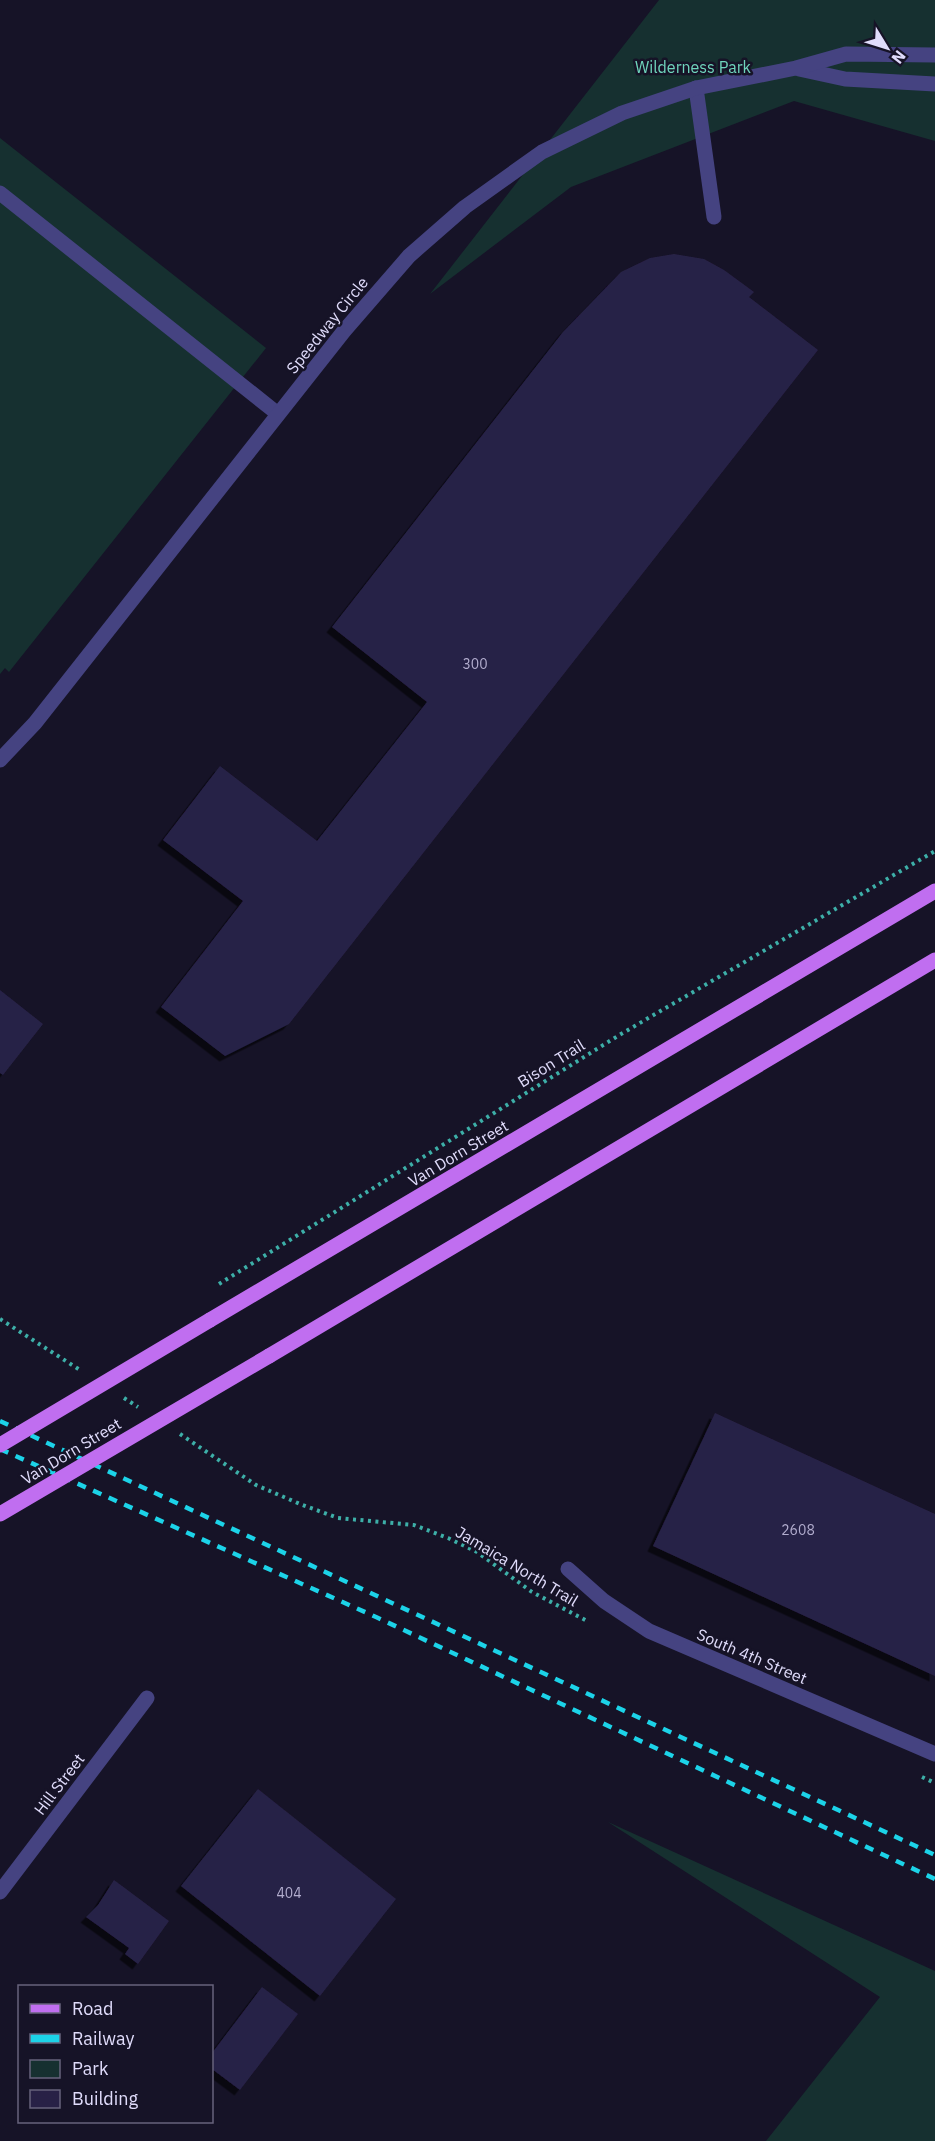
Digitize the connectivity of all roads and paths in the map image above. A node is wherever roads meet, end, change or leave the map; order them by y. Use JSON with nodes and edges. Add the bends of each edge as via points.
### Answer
{"nodes":[{"id":1,"x":935,"y":55,"type":"edge"},
{"id":2,"x":796,"y":68,"type":"junction"},
{"id":3,"x":935,"y":84,"type":"edge"},
{"id":4,"x":696,"y":88,"type":"junction"},
{"id":5,"x":0,"y":194,"type":"edge"},
{"id":6,"x":714,"y":217,"type":"dead end"},
{"id":7,"x":278,"y":414,"type":"junction"},
{"id":8,"x":0,"y":760,"type":"edge"},
{"id":9,"x":935,"y":851,"type":"edge"},
{"id":10,"x":935,"y":891,"type":"edge"},
{"id":11,"x":935,"y":960,"type":"edge"},
{"id":12,"x":216,"y":1286,"type":"dead end"},
{"id":13,"x":0,"y":1319,"type":"edge"},
{"id":14,"x":83,"y":1372,"type":"dead end"},
{"id":15,"x":121,"y":1396,"type":"dead end"},
{"id":16,"x":140,"y":1409,"type":"dead end"},
{"id":17,"x":179,"y":1433,"type":"dead end"},
{"id":18,"x":0,"y":1445,"type":"edge"},
{"id":19,"x":0,"y":1514,"type":"edge"},
{"id":20,"x":568,"y":1569,"type":"dead end"},
{"id":21,"x":599,"y":1627,"type":"dead end"},
{"id":22,"x":147,"y":1698,"type":"dead end"},
{"id":23,"x":935,"y":1755,"type":"edge"},
{"id":24,"x":913,"y":1773,"type":"dead end"},
{"id":25,"x":935,"y":1783,"type":"edge"},
{"id":26,"x":0,"y":1892,"type":"edge"}],
"edges":[{"from":1,"to":2,"type":"street","name":"Speedway Circle","via":[[846,54]]},
{"from":2,"to":3,"type":"street","name":"Speedway Circle","via":[[844,80]]},
{"from":2,"to":4,"type":"street","name":"Speedway Circle"},
{"from":4,"to":6,"type":"street"},
{"from":4,"to":7,"type":"street","name":"Speedway Circle","via":[[622,113],[542,152],[465,207],[409,256]]},
{"from":5,"to":7,"type":"street"},
{"from":7,"to":8,"type":"street","name":"Speedway Circle","via":[[35,723]]},
{"from":9,"to":12,"type":"path","name":"Bison Trail","via":[[621,1034]]},
{"from":10,"to":18,"type":"main road","name":"Van Dorn Street","bridge":true},
{"from":11,"to":19,"type":"main road","name":"Van Dorn Street","bridge":true},
{"from":13,"to":14,"type":"path"},
{"from":15,"to":16,"type":"path"},
{"from":17,"to":21,"type":"path","name":"Jamaica North Trail","via":[[255,1485],[300,1504],[338,1518],[414,1525],[448,1538],[477,1552],[532,1592]]},
{"from":20,"to":23,"type":"street","name":"South 4th Street","via":[[604,1601],[649,1631]]},
{"from":22,"to":26,"type":"street","name":"Hill Street"},
{"from":24,"to":25,"type":"path"}]}
